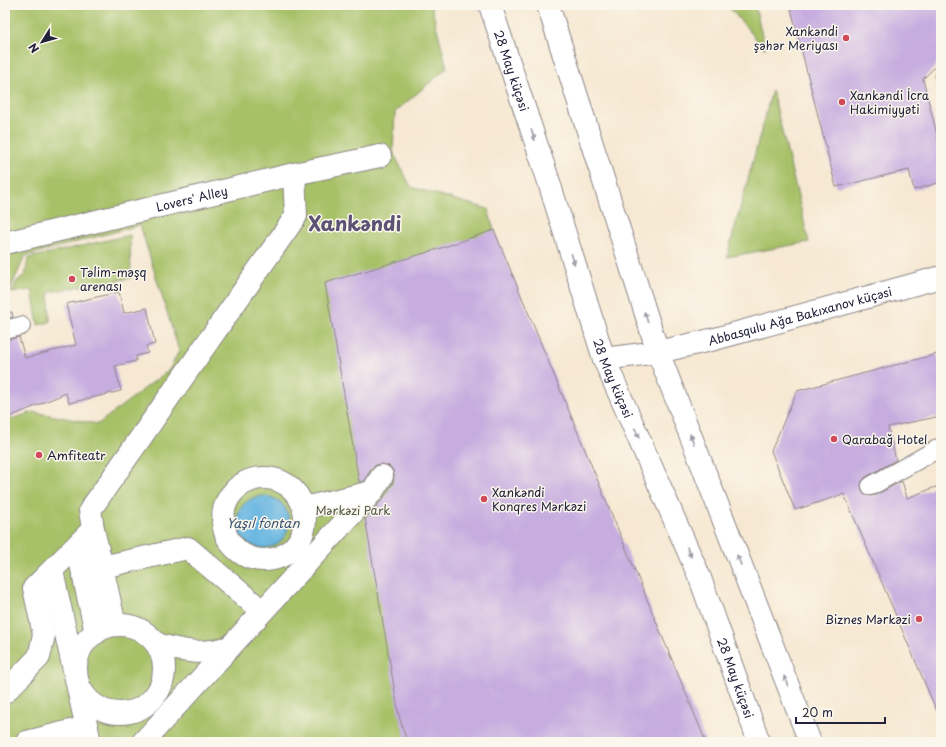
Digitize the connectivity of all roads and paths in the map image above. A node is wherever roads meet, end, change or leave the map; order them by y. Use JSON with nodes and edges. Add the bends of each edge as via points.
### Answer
{"nodes":[{"id":1,"x":490,"y":5,"type":"edge"},
{"id":2,"x":548,"y":5,"type":"edge"},
{"id":3,"x":380,"y":156,"type":"dead end"},
{"id":4,"x":294,"y":174,"type":"junction"},
{"id":5,"x":5,"y":242,"type":"edge"},
{"id":6,"x":941,"y":277,"type":"edge"},
{"id":7,"x":658,"y":352,"type":"junction"},
{"id":8,"x":604,"y":359,"type":"junction"},
{"id":9,"x":941,"y":447,"type":"edge"},
{"id":10,"x":871,"y":486,"type":"dead end"},
{"id":11,"x":304,"y":508,"type":"junction"},
{"id":12,"x":93,"y":529,"type":"junction"},
{"id":13,"x":77,"y":546,"type":"junction"},
{"id":14,"x":268,"y":560,"type":"junction"},
{"id":15,"x":102,"y":567,"type":"junction"},
{"id":16,"x":52,"y":571,"type":"junction"},
{"id":17,"x":284,"y":587,"type":"junction"},
{"id":18,"x":262,"y":611,"type":"junction"},
{"id":19,"x":105,"y":629,"type":"junction"},
{"id":20,"x":157,"y":644,"type":"junction"},
{"id":21,"x":230,"y":647,"type":"junction"},
{"id":22,"x":76,"y":678,"type":"junction"},
{"id":23,"x":5,"y":692,"type":"edge"},
{"id":24,"x":88,"y":735,"type":"edge"},
{"id":25,"x":27,"y":742,"type":"edge"},
{"id":26,"x":143,"y":742,"type":"edge"},
{"id":27,"x":759,"y":742,"type":"edge"},
{"id":28,"x":810,"y":742,"type":"edge"}],
"edges":[{"from":1,"to":8,"type":"street","name":"28 May küçəsi","one_way":true},
{"from":7,"to":2,"type":"street","one_way":true},
{"from":3,"to":4,"type":"street","name":"Lovers' Alley"},
{"from":4,"to":5,"type":"street","name":"Lovers' Alley"},
{"from":4,"to":12,"type":"street","via":[[296,216],[90,510]]},
{"from":6,"to":7,"type":"street","name":"Abbasqulu Ağa Bakıxanov küçəsi","via":[[715,339]]},
{"from":7,"to":8,"type":"street","name":"Abbasqulu Ağa Bakıxanov küçəsi"},
{"from":28,"to":7,"type":"street","one_way":true},
{"from":8,"to":27,"type":"street","name":"28 May küçəsi","one_way":true,"via":[[700,578]]},
{"from":9,"to":10,"type":"lane"},
{"from":11,"to":14,"type":"street","via":[[306,519],[299,542],[291,551]]},
{"from":11,"to":14,"type":"street","via":[[290,487],[268,478],[244,483],[234,491],[223,514],[227,538],[234,548],[245,556],[256,560]]},
{"from":11,"to":17,"type":"street","via":[[377,484]]},
{"from":12,"to":13,"type":"street"},
{"from":12,"to":15,"type":"street"},
{"from":13,"to":16,"type":"street"},
{"from":13,"to":19,"type":"street"},
{"from":14,"to":17,"type":"street"},
{"from":15,"to":18,"type":"street","via":[[188,548]]},
{"from":15,"to":19,"type":"street"},
{"from":16,"to":22,"type":"street"},
{"from":16,"to":23,"type":"street","via":[[34,588],[44,635],[39,657]]},
{"from":17,"to":18,"type":"street"},
{"from":18,"to":21,"type":"street"},
{"from":19,"to":20,"type":"street","via":[[134,627],[147,634]]},
{"from":19,"to":22,"type":"street","via":[[90,636],[81,648],[76,662]]},
{"from":20,"to":21,"type":"street","via":[[183,652],[201,653]]},
{"from":20,"to":22,"type":"street","via":[[163,657],[162,684],[145,706],[132,712],[111,712],[92,703],[82,692]]},
{"from":21,"to":26,"type":"street"},
{"from":22,"to":24,"type":"street"},
{"from":24,"to":25,"type":"street"}]}
